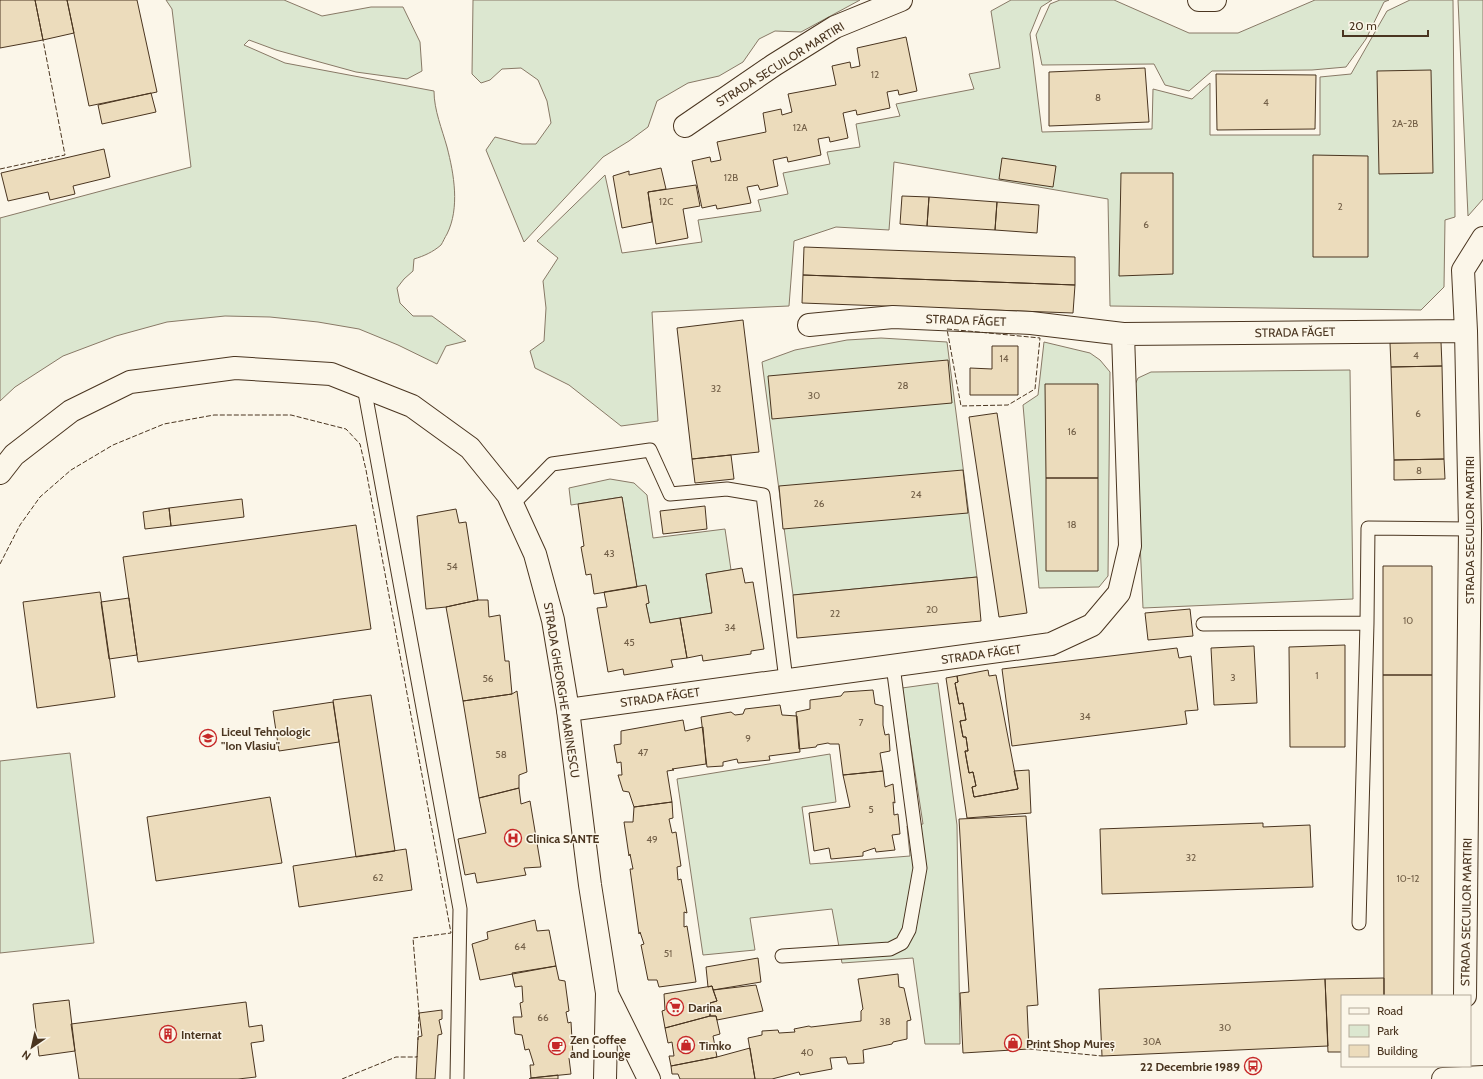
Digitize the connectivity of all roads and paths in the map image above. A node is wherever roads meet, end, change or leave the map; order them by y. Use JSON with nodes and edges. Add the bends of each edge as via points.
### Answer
{"nodes":[{"id":1,"x":901,"y":0,"type":"edge"},
{"id":2,"x":1199,"y":0,"type":"edge"},
{"id":3,"x":1214,"y":0,"type":"edge"},
{"id":4,"x":685,"y":126,"type":"dead end"},
{"id":5,"x":1483,"y":238,"type":"edge"},
{"id":6,"x":809,"y":325,"type":"dead end"},
{"id":7,"x":1466,"y":331,"type":"junction"},
{"id":8,"x":1123,"y":334,"type":"junction"},
{"id":9,"x":364,"y":387,"type":"junction"},
{"id":10,"x":0,"y":473,"type":"edge"},
{"id":11,"x":512,"y":505,"type":"junction"},
{"id":12,"x":1470,"y":529,"type":"junction"},
{"id":13,"x":1367,"y":623,"type":"junction"},
{"id":14,"x":1203,"y":624,"type":"dead end"},
{"id":15,"x":892,"y":666,"type":"junction"},
{"id":16,"x":786,"y":680,"type":"junction"},
{"id":17,"x":568,"y":710,"type":"junction"},
{"id":18,"x":1475,"y":828,"type":"edge"},
{"id":19,"x":1359,"y":923,"type":"dead end"},
{"id":20,"x":782,"y":956,"type":"dead end"},
{"id":21,"x":607,"y":993,"type":"junction"},
{"id":22,"x":1465,"y":995,"type":"edge"},
{"id":23,"x":457,"y":1079,"type":"edge"},
{"id":24,"x":605,"y":1079,"type":"edge"},
{"id":25,"x":649,"y":1079,"type":"edge"}],
"edges":[{"from":1,"to":4,"type":"street","name":"STRADA SECUILOR MARTIRI","via":[[835,26]]},
{"from":2,"to":3,"type":"street"},
{"from":5,"to":7,"type":"street","name":"STRADA SECUILOR MARTIRI","via":[[1463,270]]},
{"from":6,"to":8,"type":"street","name":"STRADA FĂGET","via":[[893,316],[1032,322]]},
{"from":7,"to":8,"type":"street","name":"STRADA FĂGET"},
{"from":7,"to":12,"type":"street","name":"STRADA SECUILOR MARTIRI"},
{"from":8,"to":15,"type":"street","name":"STRADA FĂGET","via":[[1130,546],[1118,593],[1092,625],[1051,644]]},
{"from":9,"to":10,"type":"street","name":"STRADA GHEORGHE MARINESCU","via":[[331,374],[236,368],[130,382],[71,411],[14,455]]},
{"from":9,"to":11,"type":"street","name":"STRADA GHEORGHE MARINESCU","via":[[412,406],[470,448],[508,495]]},
{"from":9,"to":23,"type":"lane","via":[[460,909]]},
{"from":11,"to":16,"type":"lane","via":[[552,464],[650,450],[670,494],[726,489],[763,495]]},
{"from":11,"to":17,"type":"street","name":"STRADA GHEORGHE MARINESCU","via":[[535,554],[552,620]]},
{"from":12,"to":13,"type":"lane","via":[[1368,528]]},
{"from":12,"to":18,"type":"street","name":"STRADA SECUILOR MARTIRI"},
{"from":13,"to":14,"type":"lane"},
{"from":13,"to":19,"type":"lane"},
{"from":15,"to":16,"type":"street","name":"STRADA FĂGET"},
{"from":15,"to":20,"type":"lane","via":[[920,868],[910,930],[902,943],[890,949]]},
{"from":16,"to":17,"type":"street","name":"STRADA FĂGET"},
{"from":17,"to":21,"type":"street","name":"STRADA GHEORGHE MARINESCU","via":[[590,885]]},
{"from":18,"to":22,"type":"street","name":"STRADA SECUILOR MARTIRI"},
{"from":21,"to":24,"type":"street","name":"STRADA GHEORGHE MARINESCU"},
{"from":21,"to":25,"type":"street","name":"STRADA GHEORGHE MARINESCU"}]}
